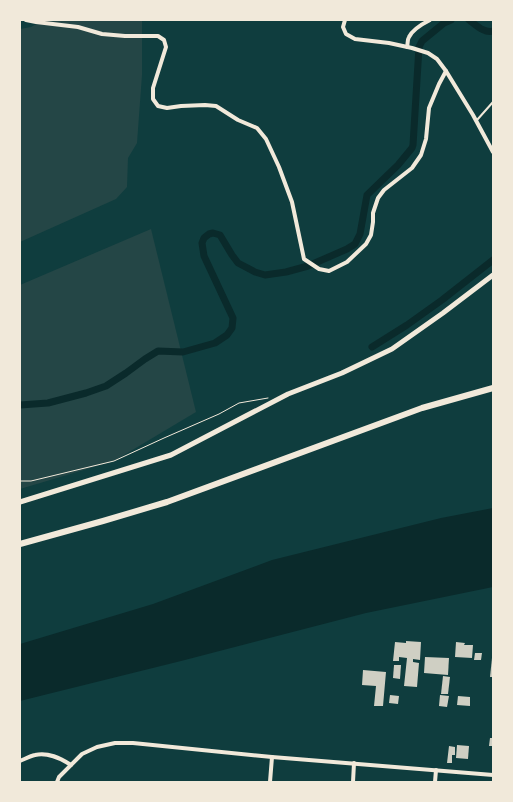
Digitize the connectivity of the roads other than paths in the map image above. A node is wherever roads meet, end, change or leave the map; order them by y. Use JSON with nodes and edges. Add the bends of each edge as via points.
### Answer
{"nodes":[{"id":1,"x":26,"y":20,"type":"edge"},
{"id":2,"x":345,"y":20,"type":"edge"},
{"id":3,"x":430,"y":20,"type":"edge"},
{"id":4,"x":407,"y":47,"type":"junction"},
{"id":5,"x":446,"y":71,"type":"junction"},
{"id":6,"x":493,"y":102,"type":"edge"},
{"id":7,"x":476,"y":121,"type":"junction"},
{"id":8,"x":493,"y":152,"type":"edge"},
{"id":9,"x":493,"y":275,"type":"edge"},
{"id":10,"x":493,"y":388,"type":"edge"},
{"id":11,"x":20,"y":502,"type":"edge"},
{"id":12,"x":20,"y":544,"type":"edge"},
{"id":13,"x":272,"y":757,"type":"junction"},
{"id":14,"x":20,"y":761,"type":"edge"},
{"id":15,"x":354,"y":763,"type":"junction"},
{"id":16,"x":71,"y":765,"type":"junction"},
{"id":17,"x":436,"y":770,"type":"junction"},
{"id":18,"x":493,"y":775,"type":"edge"},
{"id":19,"x":57,"y":782,"type":"edge"},
{"id":20,"x":270,"y":782,"type":"edge"},
{"id":21,"x":353,"y":782,"type":"edge"},
{"id":22,"x":435,"y":782,"type":"edge"}],
"edges":[{"from":1,"to":5,"type":"street","via":[[78,27],[102,34],[158,36],[164,40],[166,47],[153,88],[153,99],[158,106],[216,106],[257,128],[266,139],[292,202],[304,259],[319,269],[329,271],[347,262],[366,244],[371,235],[373,213],[378,198],[384,190],[412,168],[421,155],[426,139],[429,108]]},
{"from":2,"to":4,"type":"street","via":[[343,26],[346,34],[354,39]]},
{"from":3,"to":4,"type":"street","via":[[413,31],[408,38]]},
{"from":4,"to":5,"type":"street","via":[[437,59]]},
{"from":5,"to":7,"type":"street"},
{"from":6,"to":7,"type":"lane"},
{"from":7,"to":8,"type":"street"},
{"from":9,"to":11,"type":"street","via":[[392,349],[342,373],[288,394],[171,455]]},
{"from":10,"to":12,"type":"main road","via":[[422,408],[167,502]]},
{"from":13,"to":15,"type":"street"},
{"from":13,"to":16,"type":"street","via":[[115,743],[82,754]]},
{"from":13,"to":20,"type":"street"},
{"from":14,"to":16,"type":"street","via":[[35,755],[49,754]]},
{"from":15,"to":17,"type":"street"},
{"from":15,"to":21,"type":"street"},
{"from":16,"to":19,"type":"street"},
{"from":17,"to":18,"type":"street"},
{"from":17,"to":22,"type":"street"}]}
